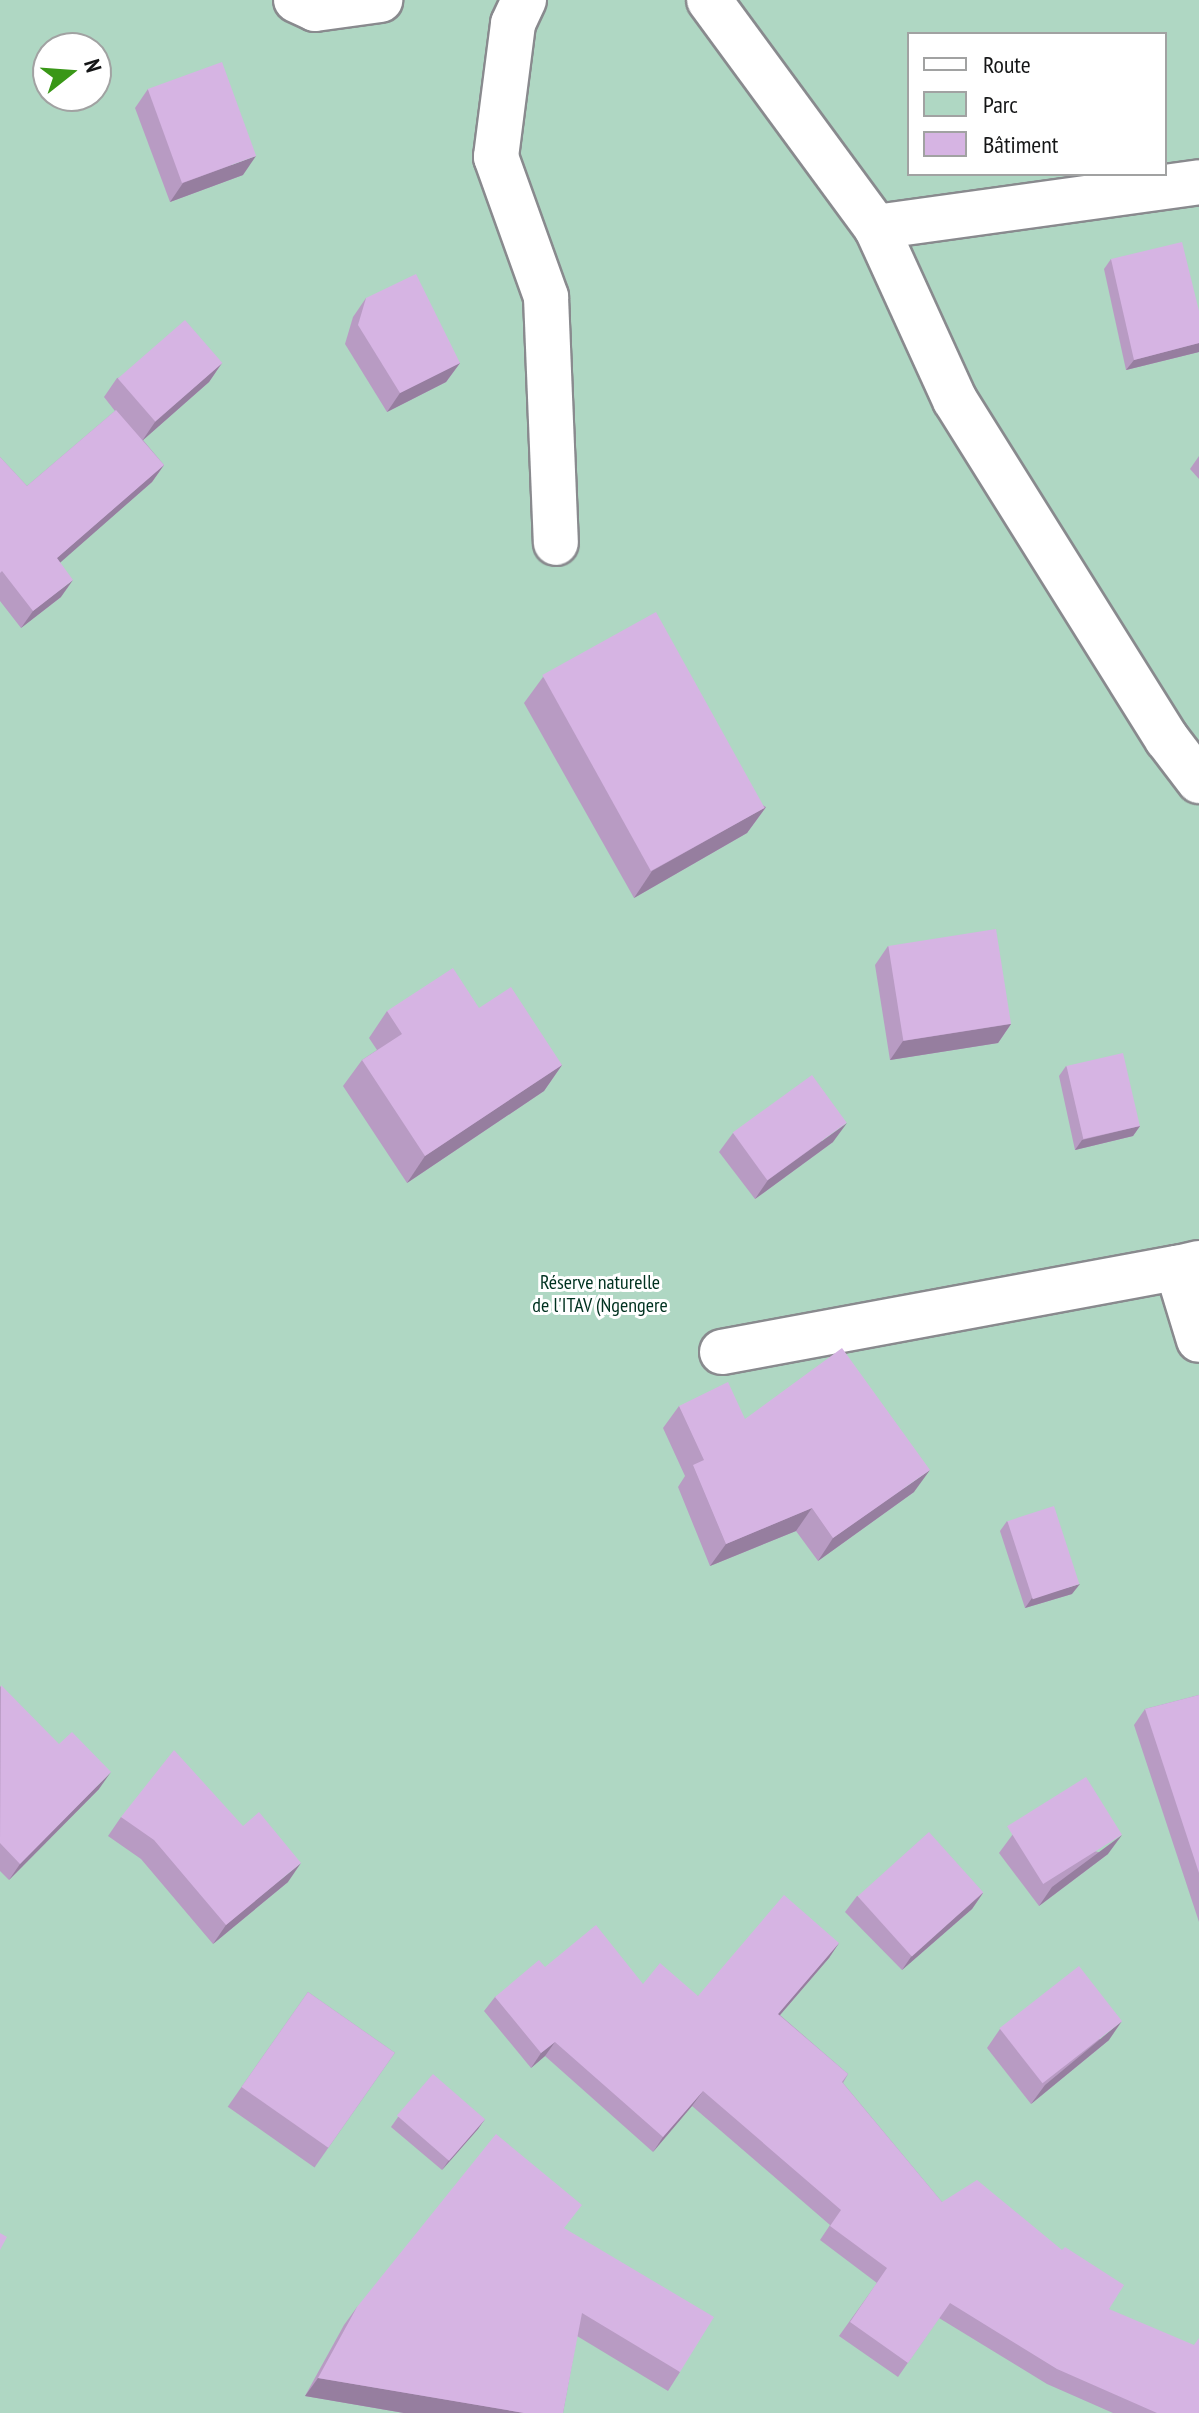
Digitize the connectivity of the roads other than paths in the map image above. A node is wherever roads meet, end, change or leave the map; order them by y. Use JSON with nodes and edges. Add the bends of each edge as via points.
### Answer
{"nodes":[{"id":1,"x":296,"y":0,"type":"edge"},
{"id":2,"x":380,"y":0,"type":"edge"},
{"id":3,"x":524,"y":0,"type":"edge"},
{"id":4,"x":709,"y":0,"type":"edge"},
{"id":5,"x":1199,"y":182,"type":"edge"},
{"id":6,"x":876,"y":227,"type":"junction"},
{"id":7,"x":556,"y":543,"type":"dead end"},
{"id":8,"x":1199,"y":781,"type":"edge"},
{"id":9,"x":1188,"y":1265,"type":"edge"},
{"id":10,"x":1199,"y":1340,"type":"edge"},
{"id":11,"x":722,"y":1352,"type":"dead end"}],
"edges":[{"from":1,"to":2,"type":"street","via":[[315,9]]},
{"from":3,"to":7,"type":"street","via":[[513,24],[496,157],[546,297]]},
{"from":4,"to":6,"type":"street"},
{"from":5,"to":6,"type":"street"},
{"from":6,"to":8,"type":"street","via":[[955,400],[1167,739]]},
{"from":9,"to":10,"type":"street"},
{"from":9,"to":11,"type":"street"}]}
